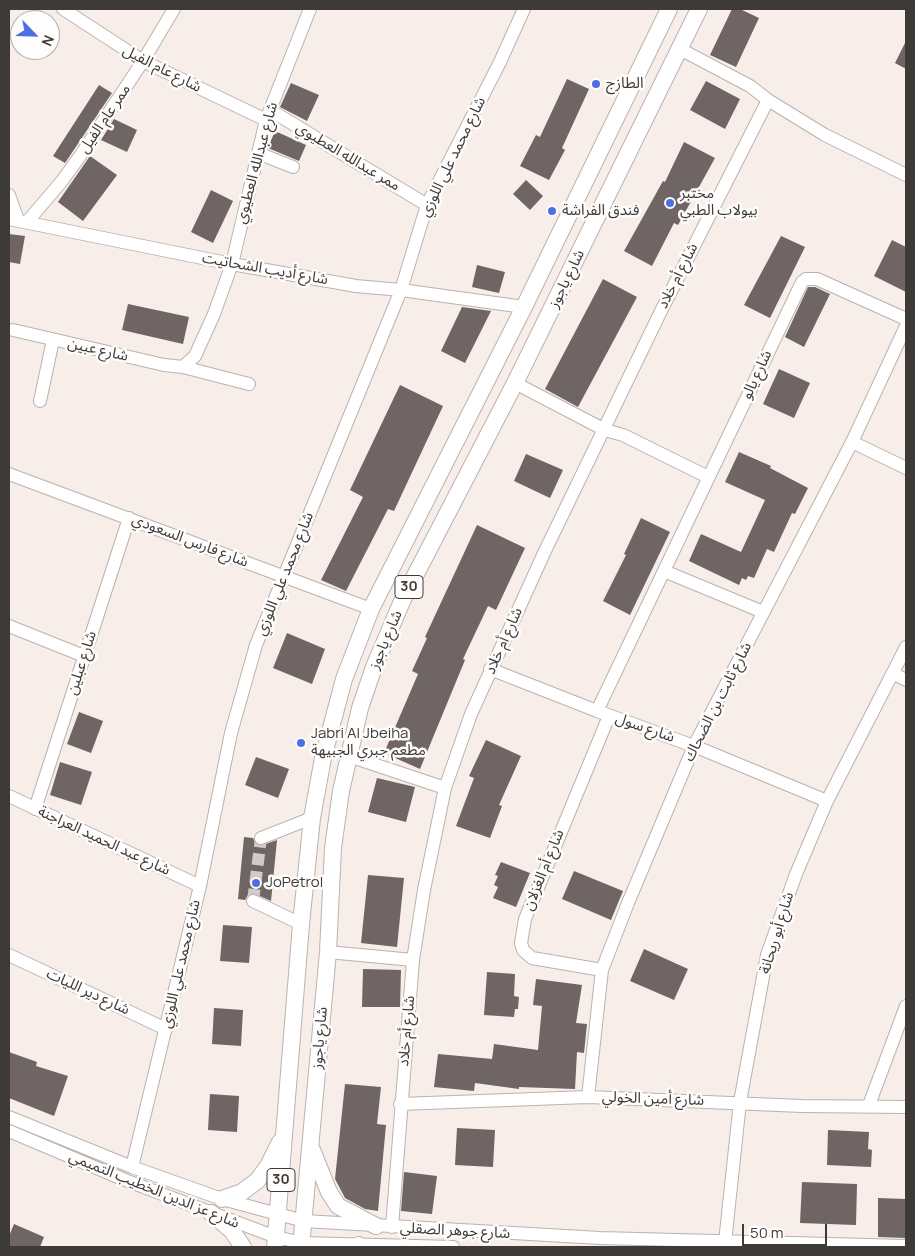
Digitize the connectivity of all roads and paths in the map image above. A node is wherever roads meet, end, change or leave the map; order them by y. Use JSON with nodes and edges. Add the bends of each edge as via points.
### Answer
{"nodes":[{"id":1,"x":63,"y":9,"type":"edge"},
{"id":2,"x":174,"y":9,"type":"edge"},
{"id":3,"x":310,"y":9,"type":"edge"},
{"id":4,"x":524,"y":9,"type":"edge"},
{"id":5,"x":669,"y":9,"type":"edge"},
{"id":6,"x":699,"y":9,"type":"edge"},
{"id":7,"x":680,"y":50,"type":"junction"},
{"id":8,"x":143,"y":61,"type":"junction"},
{"id":9,"x":768,"y":100,"type":"junction"},
{"id":10,"x":268,"y":115,"type":"junction"},
{"id":11,"x":258,"y":153,"type":"junction"},
{"id":12,"x":293,"y":168,"type":"dead end"},
{"id":13,"x":906,"y":175,"type":"edge"},
{"id":14,"x":9,"y":195,"type":"edge"},
{"id":15,"x":427,"y":205,"type":"junction"},
{"id":16,"x":18,"y":220,"type":"edge"},
{"id":17,"x":232,"y":264,"type":"junction"},
{"id":18,"x":401,"y":290,"type":"junction"},
{"id":19,"x":524,"y":307,"type":"junction"},
{"id":20,"x":906,"y":319,"type":"edge"},
{"id":21,"x":906,"y":326,"type":"edge"},
{"id":22,"x":13,"y":330,"type":"dead end"},
{"id":23,"x":53,"y":340,"type":"junction"},
{"id":24,"x":183,"y":367,"type":"junction"},
{"id":25,"x":515,"y":383,"type":"junction"},
{"id":26,"x":249,"y":384,"type":"dead end"},
{"id":27,"x":40,"y":402,"type":"dead end"},
{"id":28,"x":605,"y":430,"type":"junction"},
{"id":29,"x":852,"y":442,"type":"junction"},
{"id":30,"x":906,"y":468,"type":"edge"},
{"id":31,"x":9,"y":474,"type":"edge"},
{"id":32,"x":708,"y":477,"type":"junction"},
{"id":33,"x":129,"y":518,"type":"junction"},
{"id":34,"x":664,"y":571,"type":"junction"},
{"id":35,"x":283,"y":578,"type":"junction"},
{"id":36,"x":371,"y":609,"type":"junction"},
{"id":37,"x":763,"y":612,"type":"junction"},
{"id":38,"x":9,"y":626,"type":"edge"},
{"id":39,"x":906,"y":647,"type":"edge"},
{"id":40,"x":84,"y":656,"type":"junction"},
{"id":41,"x":490,"y":669,"type":"junction"},
{"id":42,"x":894,"y":674,"type":"junction"},
{"id":43,"x":906,"y":680,"type":"edge"},
{"id":44,"x":603,"y":714,"type":"junction"},
{"id":45,"x":694,"y":746,"type":"junction"},
{"id":46,"x":348,"y":756,"type":"junction"},
{"id":47,"x":445,"y":788,"type":"junction"},
{"id":48,"x":9,"y":796,"type":"edge"},
{"id":49,"x":827,"y":801,"type":"junction"},
{"id":50,"x":34,"y":808,"type":"junction"},
{"id":51,"x":312,"y":818,"type":"junction"},
{"id":52,"x":261,"y":838,"type":"dead end"},
{"id":53,"x":200,"y":886,"type":"junction"},
{"id":54,"x":253,"y":901,"type":"dead end"},
{"id":55,"x":301,"y":924,"type":"junction"},
{"id":56,"x":328,"y":952,"type":"junction"},
{"id":57,"x":9,"y":955,"type":"edge"},
{"id":58,"x":413,"y":960,"type":"junction"},
{"id":59,"x":602,"y":970,"type":"junction"},
{"id":60,"x":906,"y":1006,"type":"edge"},
{"id":61,"x":166,"y":1029,"type":"junction"},
{"id":62,"x":588,"y":1097,"type":"junction"},
{"id":63,"x":740,"y":1102,"type":"junction"},
{"id":64,"x":400,"y":1104,"type":"junction"},
{"id":65,"x":869,"y":1105,"type":"junction"},
{"id":66,"x":906,"y":1107,"type":"edge"},
{"id":67,"x":9,"y":1117,"type":"edge"},
{"id":68,"x":286,"y":1123,"type":"junction"},
{"id":69,"x":9,"y":1131,"type":"edge"},
{"id":70,"x":310,"y":1144,"type":"junction"},
{"id":71,"x":132,"y":1167,"type":"junction"},
{"id":72,"x":222,"y":1199,"type":"junction"},
{"id":73,"x":211,"y":1213,"type":"junction"},
{"id":74,"x":278,"y":1214,"type":"junction"},
{"id":75,"x":304,"y":1221,"type":"junction"},
{"id":76,"x":384,"y":1227,"type":"junction"},
{"id":77,"x":276,"y":1242,"type":"edge"},
{"id":78,"x":725,"y":1242,"type":"junction"},
{"id":79,"x":302,"y":1245,"type":"edge"},
{"id":80,"x":357,"y":1246,"type":"edge"},
{"id":81,"x":906,"y":1246,"type":"edge"},
{"id":82,"x":244,"y":1247,"type":"edge"},
{"id":83,"x":453,"y":1247,"type":"edge"}],
"edges":[{"from":1,"to":8,"type":"street","name":"شارع عام الفيل"},
{"from":2,"to":8,"type":"street","name":"ممر عام الفيل"},
{"from":3,"to":10,"type":"street","name":"شارع عبدالله العطيوي"},
{"from":4,"to":15,"type":"street","name":"شارع محمد علي اللوزي"},
{"from":5,"to":19,"type":"main road","name":"شارع ياجوز","number":"30"},
{"from":6,"to":7,"type":"main road","name":"شارع ياجوز","number":"30"},
{"from":7,"to":9,"type":"street","via":[[750,86]]},
{"from":7,"to":25,"type":"main road","name":"شارع ياجوز","number":"30"},
{"from":8,"to":10,"type":"street","name":"شارع عام الفيل"},
{"from":8,"to":16,"type":"street","name":"ممر عام الفيل","via":[[67,175]]},
{"from":9,"to":13,"type":"street","via":[[824,135]]},
{"from":9,"to":28,"type":"street","name":"شارع أم خلاد","via":[[664,304]]},
{"from":10,"to":11,"type":"street","name":"شارع عبدالله العطيوي"},
{"from":10,"to":15,"type":"street","name":"ممر عبدالله العطيوي"},
{"from":11,"to":12,"type":"street"},
{"from":11,"to":17,"type":"street","name":"شارع عبدالله العطيوي"},
{"from":14,"to":16,"type":"street"},
{"from":15,"to":18,"type":"street","name":"شارع محمد علي اللوزي"},
{"from":16,"to":17,"type":"street","name":"شارع أديب الشحاتيت"},
{"from":17,"to":18,"type":"street","name":"شارع أديب الشحاتيت","via":[[356,286]]},
{"from":17,"to":24,"type":"street","via":[[195,356]]},
{"from":18,"to":19,"type":"street","name":"شارع أديب الشحاتيت"},
{"from":18,"to":35,"type":"street","name":"شارع محمد علي اللوزي"},
{"from":19,"to":36,"type":"main road","name":"شارع ياجوز","number":"30"},
{"from":20,"to":32,"type":"street","name":"شارع يالو","via":[[816,279],[806,279],[782,321]]},
{"from":21,"to":29,"type":"street","name":"شارع ثابت بن الضحاك"},
{"from":22,"to":23,"type":"street","name":"شارع عبين"},
{"from":23,"to":24,"type":"street","name":"شارع عبين"},
{"from":23,"to":27,"type":"street"},
{"from":24,"to":26,"type":"street","name":"شارع عبين"},
{"from":25,"to":28,"type":"street"},
{"from":25,"to":46,"type":"main road","name":"شارع ياجوز","number":"30","via":[[392,624],[360,708]]},
{"from":28,"to":32,"type":"street","via":[[623,434]]},
{"from":28,"to":41,"type":"street","name":"شارع أم خلاد"},
{"from":29,"to":30,"type":"street"},
{"from":29,"to":37,"type":"street","name":"شارع ثابت بن الضحاك"},
{"from":31,"to":33,"type":"street","name":"شارع فارس السعودي"},
{"from":32,"to":34,"type":"street","name":"شارع يالو"},
{"from":33,"to":35,"type":"street","name":"شارع فارس السعودي"},
{"from":33,"to":40,"type":"street","name":"شارع عبلين"},
{"from":34,"to":37,"type":"street"},
{"from":34,"to":44,"type":"street","name":"شارع يالو"},
{"from":35,"to":36,"type":"street","name":"شارع فارس السعودي"},
{"from":35,"to":53,"type":"street","name":"شارع محمد علي اللوزي","via":[[256,645],[233,725]]},
{"from":36,"to":51,"type":"main road","name":"شارع ياجوز","number":"30","via":[[336,708]]},
{"from":37,"to":45,"type":"street","name":"شارع ثابت بن الضحاك"},
{"from":38,"to":40,"type":"street"},
{"from":39,"to":42,"type":"street","name":"شارع أبو ريحانة"},
{"from":40,"to":50,"type":"street","name":"شارع عبلين"},
{"from":41,"to":44,"type":"street","name":"شارع سول"},
{"from":41,"to":47,"type":"street","name":"شارع أم خلاد"},
{"from":42,"to":43,"type":"street"},
{"from":42,"to":49,"type":"street","name":"شارع أبو ريحانة"},
{"from":44,"to":45,"type":"street","name":"شارع سول"},
{"from":44,"to":59,"type":"street","name":"شارع أم الغزلان","via":[[525,919],[521,943],[523,950],[532,958]]},
{"from":45,"to":49,"type":"street","name":"شارع سول"},
{"from":45,"to":59,"type":"street","name":"شارع ثابت بن الضحاك"},
{"from":46,"to":47,"type":"street"},
{"from":46,"to":56,"type":"main road","name":"شارع ياجوز","number":"30","via":[[333,848]]},
{"from":47,"to":58,"type":"street","name":"شارع أم خلاد"},
{"from":48,"to":50,"type":"street","name":"شارع عبد الحميد العراجنة"},
{"from":49,"to":63,"type":"street","name":"شارع أبو ريحانة","via":[[767,955]]},
{"from":50,"to":53,"type":"street","name":"شارع عبد الحميد العراجنة"},
{"from":51,"to":52,"type":"street"},
{"from":51,"to":55,"type":"main road","name":"شارع ياجوز","number":"30"},
{"from":53,"to":61,"type":"street","name":"شارع محمد علي اللوزي"},
{"from":54,"to":55,"type":"street"},
{"from":55,"to":68,"type":"main road","name":"شارع ياجوز","number":"30"},
{"from":56,"to":58,"type":"street"},
{"from":56,"to":70,"type":"main road","name":"شارع ياجوز","number":"30"},
{"from":57,"to":61,"type":"street","name":"شارع دير الليات"},
{"from":58,"to":64,"type":"street","name":"شارع أم خلاد"},
{"from":59,"to":62,"type":"street","name":"شارع ثابت بن الضحاك"},
{"from":60,"to":65,"type":"street"},
{"from":61,"to":71,"type":"street","name":"شارع محمد علي اللوزي"},
{"from":62,"to":63,"type":"street","name":"شارع أمين الخولي"},
{"from":62,"to":64,"type":"street","name":"شارع أمين الخولي"},
{"from":63,"to":65,"type":"street","name":"شارع أمين الخولي","via":[[802,1106]]},
{"from":63,"to":78,"type":"street","name":"شارع أبو ريحانة"},
{"from":64,"to":76,"type":"street","name":"شارع أم خلاد"},
{"from":65,"to":66,"type":"street","name":"شارع أمين الخولي"},
{"from":67,"to":71,"type":"street","name":"شارع عز الدين الخطيب التميمي"},
{"from":68,"to":72,"type":"main road","via":[[273,1157],[261,1176],[242,1192]]},
{"from":68,"to":74,"type":"main road","name":"شارع ياجوز","number":"30"},
{"from":69,"to":73,"type":"street","name":"شارع عز الدين الخطيب التميمي"},
{"from":70,"to":75,"type":"main road","name":"شارع ياجوز","number":"30"},
{"from":70,"to":76,"type":"main road","via":[[333,1200],[344,1211]]},
{"from":71,"to":72,"type":"street","name":"شارع عز الدين الخطيب التميمي"},
{"from":72,"to":74,"type":"street","name":"شارع عز الدين الخطيب التميمي"},
{"from":73,"to":77,"type":"street","name":"شارع عز الدين الخطيب التميمي"},
{"from":73,"to":82,"type":"main road","via":[[232,1231]]},
{"from":74,"to":75,"type":"street","name":"شارع عز الدين الخطيب التميمي"},
{"from":74,"to":77,"type":"main road","name":"شارع ياجوز","number":"30"},
{"from":75,"to":76,"type":"street","name":"شارع جوهر الصقلي"},
{"from":75,"to":79,"type":"main road","name":"شارع ياجوز","number":"30"},
{"from":76,"to":78,"type":"street","name":"شارع جوهر الصقلي"},
{"from":77,"to":79,"type":"street","name":"شارع عز الدين الخطيب التميمي"},
{"from":78,"to":81,"type":"street","name":"شارع جوهر الصقلي"},
{"from":79,"to":80,"type":"street","name":"شارع جوهر الصقلي"},
{"from":80,"to":83,"type":"street","name":"شارع جوهر الصقلي"}]}
